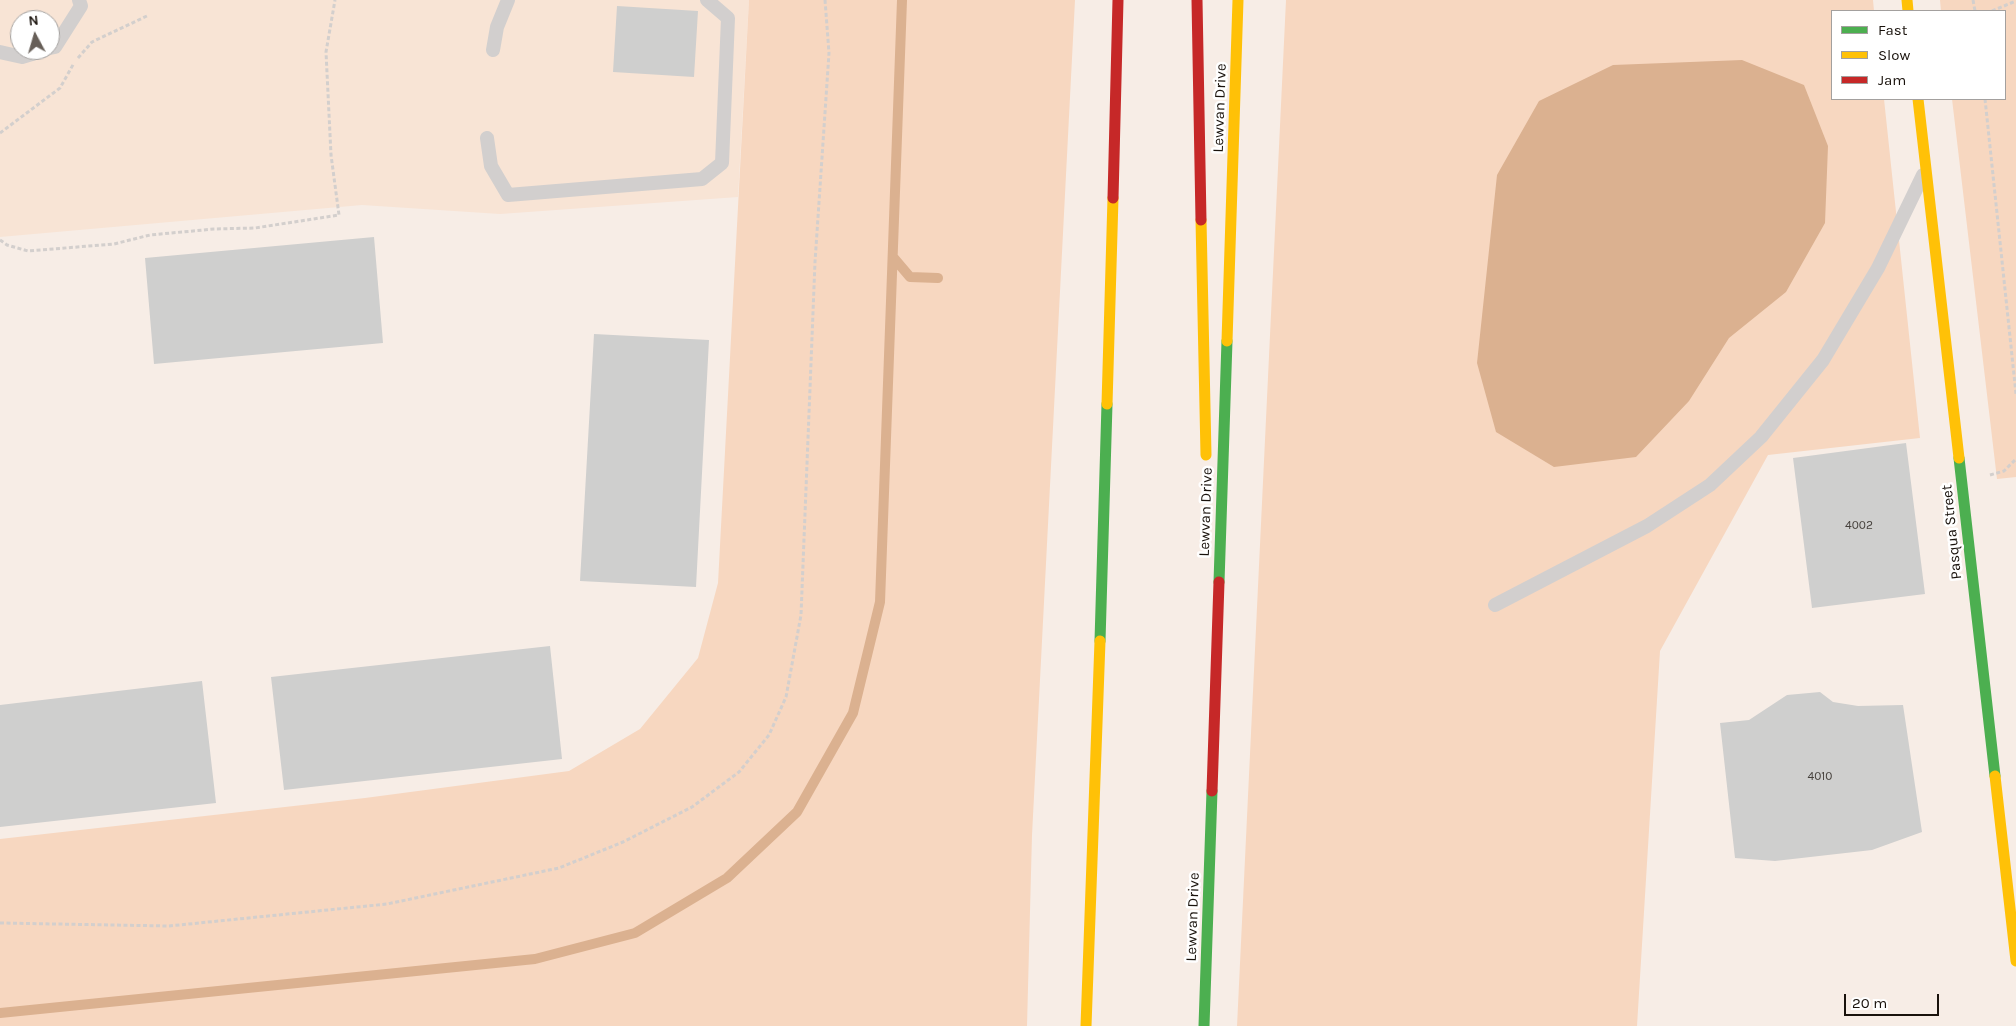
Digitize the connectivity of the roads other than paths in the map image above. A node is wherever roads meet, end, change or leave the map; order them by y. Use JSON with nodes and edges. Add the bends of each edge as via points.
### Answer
{"nodes":[{"id":1,"x":79,"y":0,"type":"edge"},
{"id":2,"x":508,"y":0,"type":"edge"},
{"id":3,"x":707,"y":0,"type":"edge"},
{"id":4,"x":1118,"y":0,"type":"edge"},
{"id":5,"x":1197,"y":0,"type":"edge"},
{"id":6,"x":1238,"y":0,"type":"edge"},
{"id":7,"x":60,"y":39,"type":"edge"},
{"id":8,"x":493,"y":50,"type":"dead end"},
{"id":9,"x":1918,"y":100,"type":"edge"},
{"id":10,"x":487,"y":138,"type":"dead end"},
{"id":11,"x":1926,"y":168,"type":"junction"},
{"id":12,"x":1206,"y":464,"type":"dead end"},
{"id":13,"x":1208,"y":554,"type":"dead end"},
{"id":14,"x":1496,"y":605,"type":"dead end"},
{"id":15,"x":1213,"y":764,"type":"junction"},
{"id":16,"x":2016,"y":961,"type":"edge"},
{"id":17,"x":1086,"y":1026,"type":"edge"},
{"id":18,"x":1204,"y":1026,"type":"edge"}],
"edges":[{"from":1,"to":7,"type":"lane","via":[[81,6]]},
{"from":2,"to":8,"type":"lane","via":[[497,27]]},
{"from":3,"to":10,"type":"lane","via":[[728,18],[722,163],[702,179],[508,195],[491,166]]},
{"from":4,"to":17,"type":"main road","via":[[1096,792]]},
{"from":5,"to":12,"type":"main road"},
{"from":6,"to":15,"type":"main road","name":"Lewvan Drive"},
{"from":9,"to":11,"type":"main road","name":"Pasqua Street"},
{"from":11,"to":14,"type":"lane","via":[[1878,268],[1824,360],[1761,437],[1710,486],[1646,526]]},
{"from":11,"to":16,"type":"main road","name":"Pasqua Street"},
{"from":13,"to":15,"type":"main road"},
{"from":15,"to":18,"type":"main road","name":"Lewvan Drive"}]}
